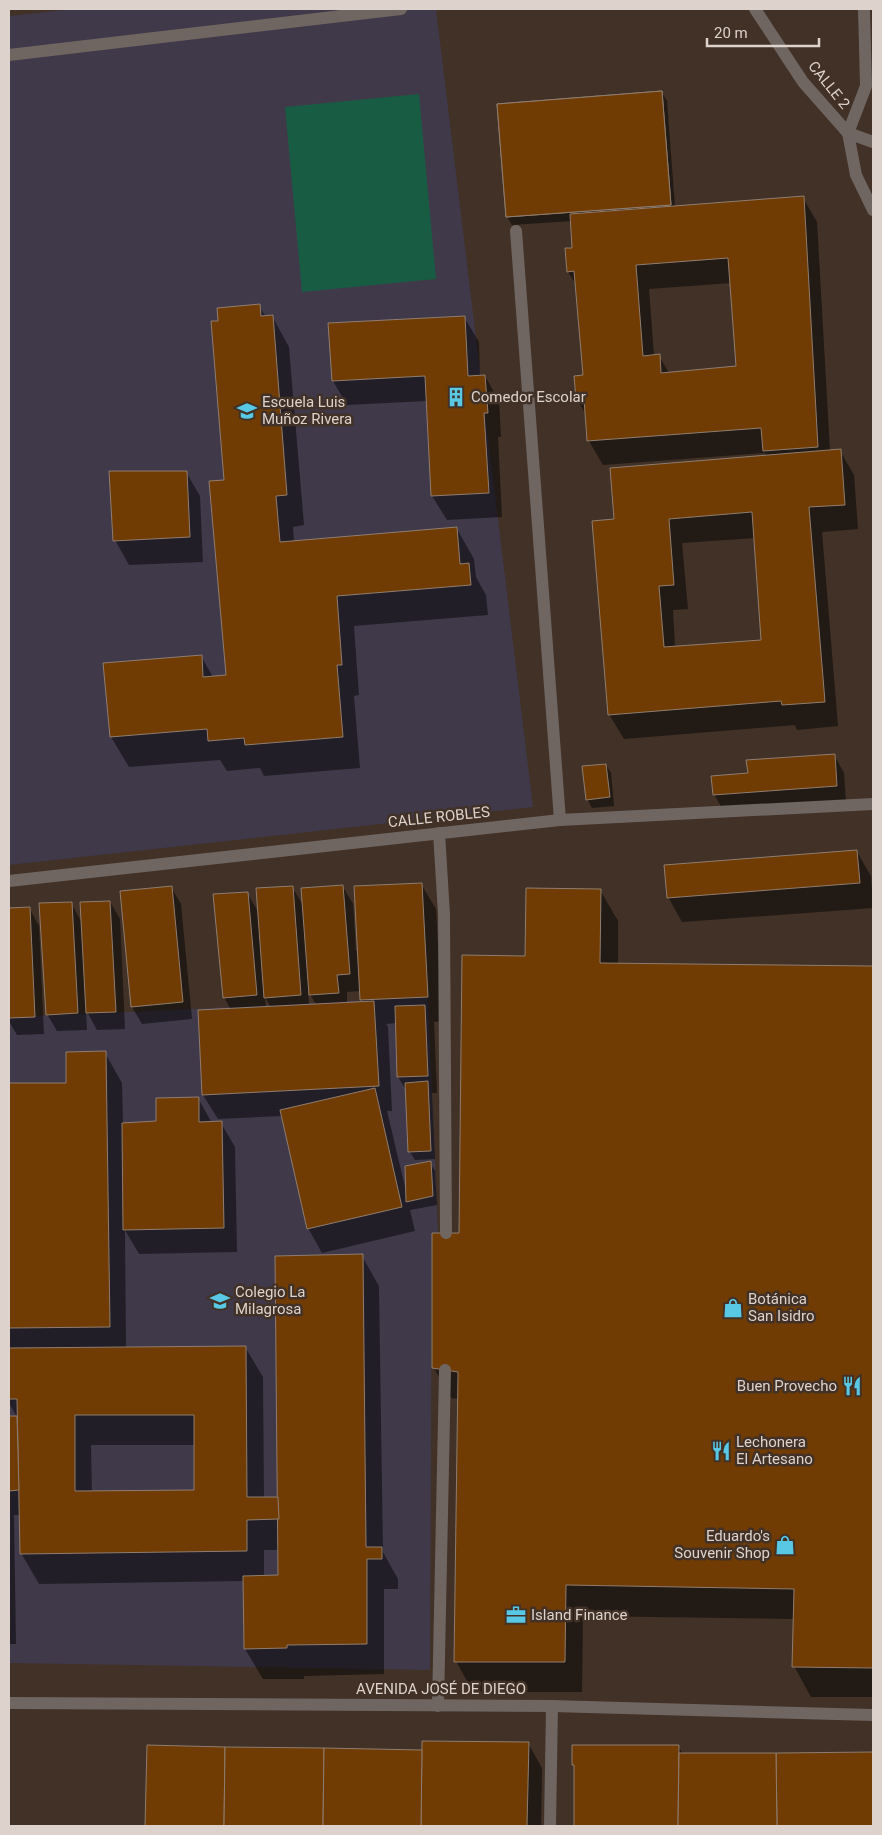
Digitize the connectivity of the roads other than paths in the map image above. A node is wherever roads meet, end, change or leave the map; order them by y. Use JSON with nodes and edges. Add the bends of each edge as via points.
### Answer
{"nodes":[{"id":1,"x":401,"y":9,"type":"edge"},
{"id":2,"x":755,"y":9,"type":"edge"},
{"id":3,"x":864,"y":9,"type":"edge"},
{"id":4,"x":9,"y":55,"type":"edge"},
{"id":5,"x":848,"y":133,"type":"junction"},
{"id":6,"x":873,"y":142,"type":"edge"},
{"id":7,"x":873,"y":210,"type":"edge"},
{"id":8,"x":516,"y":231,"type":"dead end"},
{"id":9,"x":873,"y":804,"type":"edge"},
{"id":10,"x":560,"y":820,"type":"junction"},
{"id":11,"x":440,"y":834,"type":"junction"},
{"id":12,"x":9,"y":881,"type":"edge"},
{"id":13,"x":446,"y":1233,"type":"dead end"},
{"id":14,"x":445,"y":1370,"type":"dead end"},
{"id":15,"x":9,"y":1703,"type":"edge"},
{"id":16,"x":438,"y":1706,"type":"junction"},
{"id":17,"x":552,"y":1706,"type":"junction"},
{"id":18,"x":873,"y":1715,"type":"edge"},
{"id":19,"x":550,"y":1826,"type":"edge"}],
"edges":[{"from":1,"to":4,"type":"street"},
{"from":2,"to":5,"type":"street","name":"CALLE 2","via":[[803,82]]},
{"from":3,"to":5,"type":"street","via":[[866,86]]},
{"from":5,"to":6,"type":"street","name":"CALLE 2"},
{"from":5,"to":7,"type":"street","via":[[856,174]]},
{"from":8,"to":10,"type":"street"},
{"from":9,"to":10,"type":"street","name":"CALLE ROBLES"},
{"from":10,"to":11,"type":"street","name":"CALLE ROBLES"},
{"from":11,"to":12,"type":"street","name":"CALLE ROBLES"},
{"from":11,"to":13,"type":"street","via":[[444,914]]},
{"from":14,"to":16,"type":"street"},
{"from":15,"to":16,"type":"street","name":"AVENIDA JOSÉ DE DIEGO"},
{"from":16,"to":17,"type":"street","name":"AVENIDA JOSÉ DE DIEGO"},
{"from":17,"to":18,"type":"street","name":"AVENIDA JOSÉ DE DIEGO"},
{"from":17,"to":19,"type":"street"}]}
